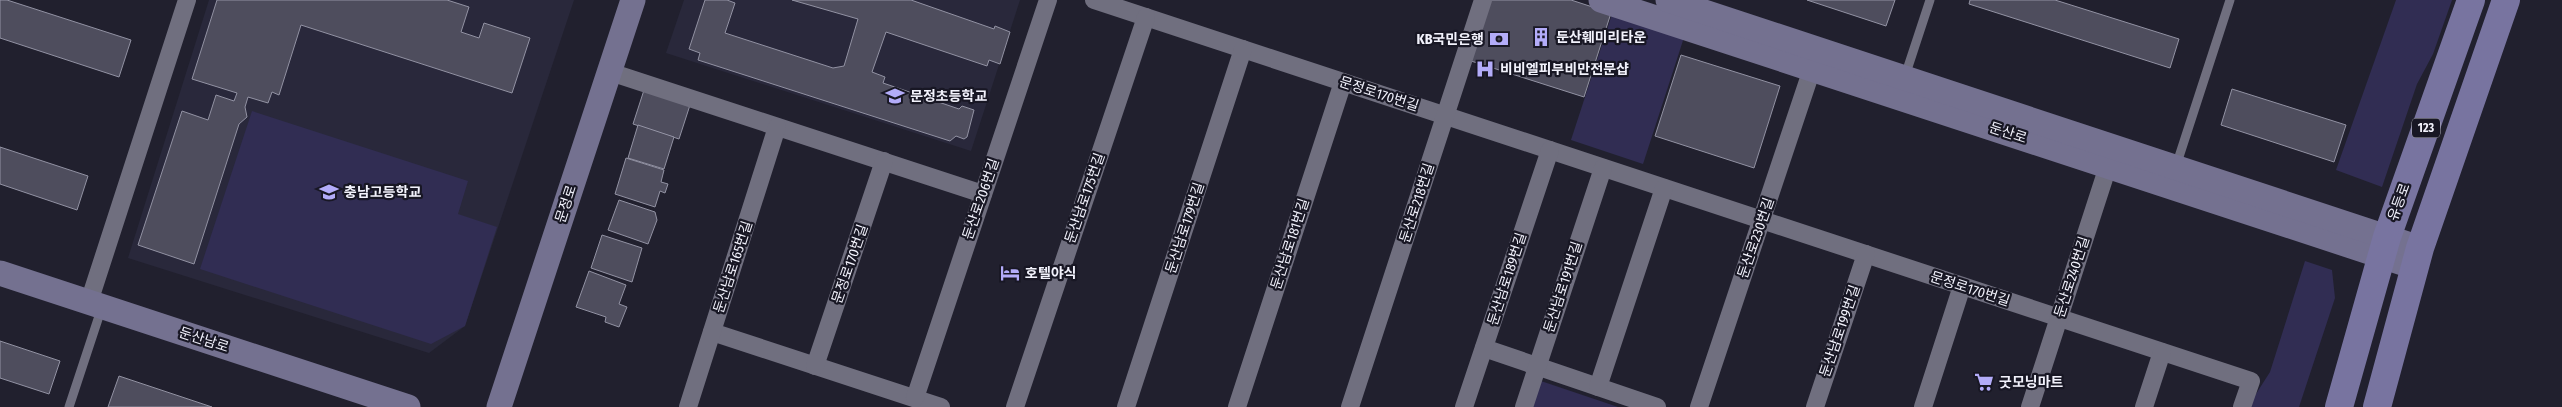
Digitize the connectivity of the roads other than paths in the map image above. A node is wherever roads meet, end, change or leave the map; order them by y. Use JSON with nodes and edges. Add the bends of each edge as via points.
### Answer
{"nodes":[{"id":1,"x":187,"y":0,"type":"edge"},
{"id":2,"x":634,"y":0,"type":"edge"},
{"id":3,"x":1048,"y":0,"type":"edge"},
{"id":4,"x":1094,"y":0,"type":"edge"},
{"id":5,"x":1483,"y":0,"type":"edge"},
{"id":6,"x":1601,"y":0,"type":"edge"},
{"id":7,"x":1668,"y":0,"type":"edge"},
{"id":8,"x":1930,"y":0,"type":"edge"},
{"id":9,"x":2230,"y":0,"type":"edge"},
{"id":10,"x":2472,"y":0,"type":"edge"},
{"id":11,"x":2506,"y":0,"type":"edge"},
{"id":12,"x":1146,"y":17,"type":"junction"},
{"id":13,"x":1243,"y":49,"type":"junction"},
{"id":14,"x":1812,"y":69,"type":"junction"},
{"id":15,"x":610,"y":72,"type":"junction"},
{"id":16,"x":1343,"y":82,"type":"junction"},
{"id":17,"x":1902,"y":88,"type":"junction"},
{"id":18,"x":1445,"y":116,"type":"junction"},
{"id":19,"x":778,"y":127,"type":"junction"},
{"id":20,"x":1550,"y":150,"type":"junction"},
{"id":21,"x":2111,"y":156,"type":"junction"},
{"id":22,"x":884,"y":161,"type":"junction"},
{"id":23,"x":1603,"y":168,"type":"junction"},
{"id":24,"x":2172,"y":177,"type":"junction"},
{"id":25,"x":1664,"y":188,"type":"junction"},
{"id":26,"x":983,"y":194,"type":"junction"},
{"id":27,"x":1762,"y":220,"type":"junction"},
{"id":28,"x":2384,"y":246,"type":"junction"},
{"id":29,"x":1866,"y":254,"type":"junction"},
{"id":30,"x":2418,"y":257,"type":"junction"},
{"id":31,"x":0,"y":273,"type":"edge"},
{"id":32,"x":1962,"y":286,"type":"junction"},
{"id":33,"x":96,"y":305,"type":"junction"},
{"id":34,"x":2059,"y":318,"type":"junction"},
{"id":35,"x":712,"y":332,"type":"junction"},
{"id":36,"x":1484,"y":348,"type":"junction"},
{"id":37,"x":2162,"y":352,"type":"junction"},
{"id":38,"x":815,"y":366,"type":"junction"},
{"id":39,"x":1537,"y":366,"type":"junction"},
{"id":40,"x":1598,"y":387,"type":"junction"},
{"id":41,"x":914,"y":398,"type":"junction"},
{"id":42,"x":69,"y":407,"type":"edge"},
{"id":43,"x":408,"y":407,"type":"edge"},
{"id":44,"x":499,"y":407,"type":"edge"},
{"id":45,"x":688,"y":407,"type":"edge"},
{"id":46,"x":941,"y":407,"type":"edge"},
{"id":47,"x":1014,"y":407,"type":"edge"},
{"id":48,"x":1126,"y":407,"type":"edge"},
{"id":49,"x":1237,"y":407,"type":"edge"},
{"id":50,"x":1350,"y":407,"type":"edge"},
{"id":51,"x":1464,"y":407,"type":"edge"},
{"id":52,"x":1524,"y":407,"type":"edge"},
{"id":53,"x":1657,"y":407,"type":"edge"},
{"id":54,"x":1699,"y":407,"type":"edge"},
{"id":55,"x":1815,"y":407,"type":"edge"},
{"id":56,"x":1923,"y":407,"type":"edge"},
{"id":57,"x":2030,"y":407,"type":"edge"},
{"id":58,"x":2144,"y":407,"type":"edge"},
{"id":59,"x":2242,"y":407,"type":"edge"},
{"id":60,"x":2339,"y":407,"type":"edge"},
{"id":61,"x":2377,"y":407,"type":"edge"}],
"edges":[{"from":1,"to":33,"type":"street"},
{"from":2,"to":15,"type":"main road","name":"문정로"},
{"from":3,"to":26,"type":"street","name":"둔산로206번길"},
{"from":4,"to":12,"type":"street","name":"문정로170번길"},
{"from":5,"to":18,"type":"street","name":"둔산로218번길"},
{"from":6,"to":14,"type":"main road","name":"둔산로"},
{"from":7,"to":17,"type":"main road","name":"둔산로"},
{"from":8,"to":17,"type":"lane"},
{"from":9,"to":24,"type":"lane"},
{"from":10,"to":28,"type":"main road","name":"유등로","number":"123"},
{"from":11,"to":30,"type":"main road","number":"123"},
{"from":12,"to":13,"type":"street","name":"문정로170번길"},
{"from":12,"to":47,"type":"street","name":"둔산남로175번길"},
{"from":13,"to":16,"type":"street","name":"문정로170번길"},
{"from":13,"to":48,"type":"street","name":"둔산남로179번길"},
{"from":14,"to":17,"type":"main road","name":"둔산로"},
{"from":14,"to":27,"type":"street","name":"둔산로230번길"},
{"from":15,"to":19,"type":"street"},
{"from":15,"to":44,"type":"main road","name":"문정로"},
{"from":16,"to":18,"type":"street","name":"문정로170번길"},
{"from":16,"to":49,"type":"street","name":"둔산남로181번길"},
{"from":17,"to":21,"type":"main road","name":"둔산로"},
{"from":18,"to":20,"type":"street","name":"문정로170번길"},
{"from":18,"to":50,"type":"street","name":"둔산로218번길"},
{"from":19,"to":22,"type":"street"},
{"from":19,"to":35,"type":"street","name":"둔산남로165번길"},
{"from":20,"to":23,"type":"street","name":"문정로170번길"},
{"from":20,"to":36,"type":"street","name":"둔산남로189번길"},
{"from":21,"to":24,"type":"main road","name":"둔산로"},
{"from":21,"to":34,"type":"street","name":"둔산로240번길"},
{"from":22,"to":26,"type":"street"},
{"from":22,"to":38,"type":"street","name":"문정로170번길"},
{"from":23,"to":25,"type":"street","name":"문정로170번길"},
{"from":23,"to":39,"type":"street","name":"둔산남로191번길"},
{"from":24,"to":28,"type":"main road","name":"둔산로"},
{"from":25,"to":27,"type":"street","name":"문정로170번길"},
{"from":25,"to":40,"type":"street"},
{"from":26,"to":41,"type":"street","name":"둔산로206번길"},
{"from":27,"to":29,"type":"street","name":"문정로170번길"},
{"from":27,"to":54,"type":"street","name":"둔산로230번길"},
{"from":28,"to":30,"type":"main road","name":"둔산로"},
{"from":28,"to":60,"type":"main road","name":"유등로","number":"123"},
{"from":29,"to":32,"type":"street","name":"문정로170번길"},
{"from":29,"to":55,"type":"street","name":"둔산남로199번길"},
{"from":30,"to":61,"type":"main road","number":"123"},
{"from":31,"to":33,"type":"main road","name":"둔산남로"},
{"from":32,"to":34,"type":"street","name":"문정로170번길"},
{"from":32,"to":56,"type":"street"},
{"from":33,"to":42,"type":"lane"},
{"from":33,"to":43,"type":"main road","name":"둔산남로"},
{"from":34,"to":37,"type":"street","name":"문정로170번길"},
{"from":34,"to":57,"type":"street","name":"둔산로240번길"},
{"from":35,"to":38,"type":"street"},
{"from":35,"to":45,"type":"street","name":"둔산남로165번길"},
{"from":36,"to":39,"type":"street"},
{"from":36,"to":51,"type":"street","name":"둔산남로189번길"},
{"from":37,"to":58,"type":"street"},
{"from":37,"to":59,"type":"street","name":"문정로170번길","via":[[2250,381]]},
{"from":38,"to":41,"type":"street"},
{"from":39,"to":40,"type":"street"},
{"from":39,"to":52,"type":"street","name":"둔산남로191번길"},
{"from":40,"to":53,"type":"street"},
{"from":41,"to":46,"type":"street"}]}
